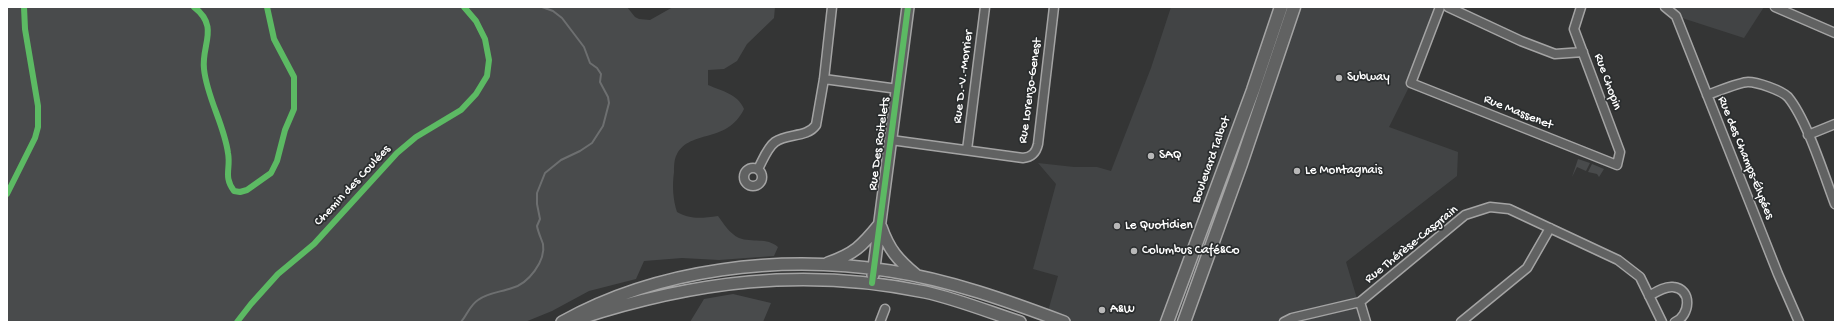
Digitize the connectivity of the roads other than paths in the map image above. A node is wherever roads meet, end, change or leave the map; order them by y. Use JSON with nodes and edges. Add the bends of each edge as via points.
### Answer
{"nodes":[{"id":1,"x":832,"y":7,"type":"edge"},
{"id":2,"x":908,"y":7,"type":"edge"},
{"id":3,"x":985,"y":7,"type":"edge"},
{"id":4,"x":1054,"y":7,"type":"edge"},
{"id":5,"x":1281,"y":7,"type":"edge"},
{"id":6,"x":1294,"y":7,"type":"edge"},
{"id":7,"x":1440,"y":7,"type":"edge"},
{"id":8,"x":1448,"y":7,"type":"edge"},
{"id":9,"x":1581,"y":7,"type":"edge"},
{"id":10,"x":1664,"y":7,"type":"edge"},
{"id":11,"x":1775,"y":7,"type":"edge"},
{"id":12,"x":1835,"y":33,"type":"edge"},
{"id":13,"x":1583,"y":52,"type":"junction"},
{"id":14,"x":824,"y":79,"type":"junction"},
{"id":15,"x":898,"y":89,"type":"junction"},
{"id":16,"x":1707,"y":95,"type":"junction"},
{"id":17,"x":1835,"y":124,"type":"edge"},
{"id":18,"x":1808,"y":135,"type":"junction"},
{"id":19,"x":891,"y":140,"type":"junction"},
{"id":20,"x":967,"y":150,"type":"junction"},
{"id":21,"x":1617,"y":165,"type":"joint"},
{"id":22,"x":758,"y":169,"type":"dead end"},
{"id":23,"x":1835,"y":204,"type":"edge"},
{"id":24,"x":880,"y":225,"type":"junction"},
{"id":25,"x":1550,"y":228,"type":"junction"},
{"id":26,"x":824,"y":264,"type":"junction"},
{"id":27,"x":874,"y":269,"type":"junction"},
{"id":28,"x":917,"y":276,"type":"junction"},
{"id":29,"x":872,"y":283,"type":"junction"},
{"id":30,"x":1649,"y":296,"type":"junction"},
{"id":31,"x":1360,"y":302,"type":"junction"},
{"id":32,"x":885,"y":309,"type":"dead end"},
{"id":33,"x":1050,"y":320,"type":"edge"},
{"id":34,"x":562,"y":322,"type":"edge"},
{"id":35,"x":570,"y":322,"type":"edge"},
{"id":36,"x":880,"y":322,"type":"edge"},
{"id":37,"x":1020,"y":322,"type":"edge"},
{"id":38,"x":1064,"y":322,"type":"edge"},
{"id":39,"x":1167,"y":322,"type":"edge"},
{"id":40,"x":1184,"y":322,"type":"edge"},
{"id":41,"x":1284,"y":322,"type":"edge"},
{"id":42,"x":1366,"y":322,"type":"edge"},
{"id":43,"x":1461,"y":322,"type":"edge"},
{"id":44,"x":1662,"y":322,"type":"edge"},
{"id":45,"x":1675,"y":322,"type":"edge"},
{"id":46,"x":1799,"y":322,"type":"edge"}],
"edges":[{"from":1,"to":14,"type":"street"},
{"from":2,"to":15,"type":"main road","name":"Rue Des Roitelets"},
{"from":3,"to":20,"type":"street","name":"Rue D.-V.-Morrier"},
{"from":4,"to":20,"type":"street","name":"Rue Lorenzo-Genest","via":[[1036,150],[1029,158]]},
{"from":5,"to":39,"type":"main road","name":"Boulevard Talbot"},
{"from":6,"to":40,"type":"main road","via":[[1244,157]]},
{"from":7,"to":21,"type":"street","name":"Rue Massenet","via":[[1411,84]]},
{"from":8,"to":13,"type":"street","via":[[1555,54]]},
{"from":9,"to":13,"type":"street","name":"Rue Chopin","via":[[1574,29]]},
{"from":10,"to":16,"type":"street","name":"Rue des Champs-Élysées","via":[[1676,16]]},
{"from":11,"to":12,"type":"street"},
{"from":13,"to":21,"type":"street","name":"Rue Chopin","via":[[1620,152]]},
{"from":14,"to":15,"type":"street"},
{"from":14,"to":22,"type":"street","via":[[813,130],[785,137],[774,143]]},
{"from":15,"to":19,"type":"main road","name":"Rue Des Roitelets"},
{"from":16,"to":18,"type":"street","via":[[1747,82],[1766,86],[1787,96]]},
{"from":16,"to":46,"type":"street","name":"Rue des Champs-Élysées"},
{"from":17,"to":18,"type":"street"},
{"from":18,"to":23,"type":"street"},
{"from":19,"to":20,"type":"street","name":"Rue Lorenzo-Genest"},
{"from":19,"to":24,"type":"main road","name":"Rue Des Roitelets"},
{"from":24,"to":26,"type":"main road","via":[[862,246],[843,258]]},
{"from":24,"to":27,"type":"main road","name":"Rue Des Roitelets"},
{"from":24,"to":28,"type":"main road","via":[[887,244],[898,260]]},
{"from":25,"to":30,"type":"street","name":"Rue Thérèse-Casgrain","via":[[1629,267],[1640,277]]},
{"from":25,"to":31,"type":"street","name":"Rue Thérèse-Casgrain","via":[[1510,209],[1490,207],[1465,215]]},
{"from":25,"to":43,"type":"street","via":[[1527,268]]},
{"from":26,"to":27,"type":"main road"},
{"from":26,"to":34,"type":"main road","via":[[755,266],[674,280],[626,293]]},
{"from":27,"to":28,"type":"main road"},
{"from":27,"to":29,"type":"main road","name":"Rue Des Roitelets"},
{"from":28,"to":33,"type":"main road","via":[[982,293]]},
{"from":29,"to":35,"type":"main road","via":[[775,279],[728,284],[625,304]]},
{"from":29,"to":37,"type":"main road","via":[[926,292]]},
{"from":30,"to":44,"type":"street","name":"Rue Thérèse-Casgrain"},
{"from":30,"to":45,"type":"street","via":[[1673,287],[1682,290],[1687,298],[1687,308],[1680,320]]},
{"from":31,"to":41,"type":"street","name":"Rue Thérèse-Casgrain"},
{"from":31,"to":42,"type":"street"},
{"from":32,"to":36,"type":"street"},
{"from":33,"to":38,"type":"main road"}]}
